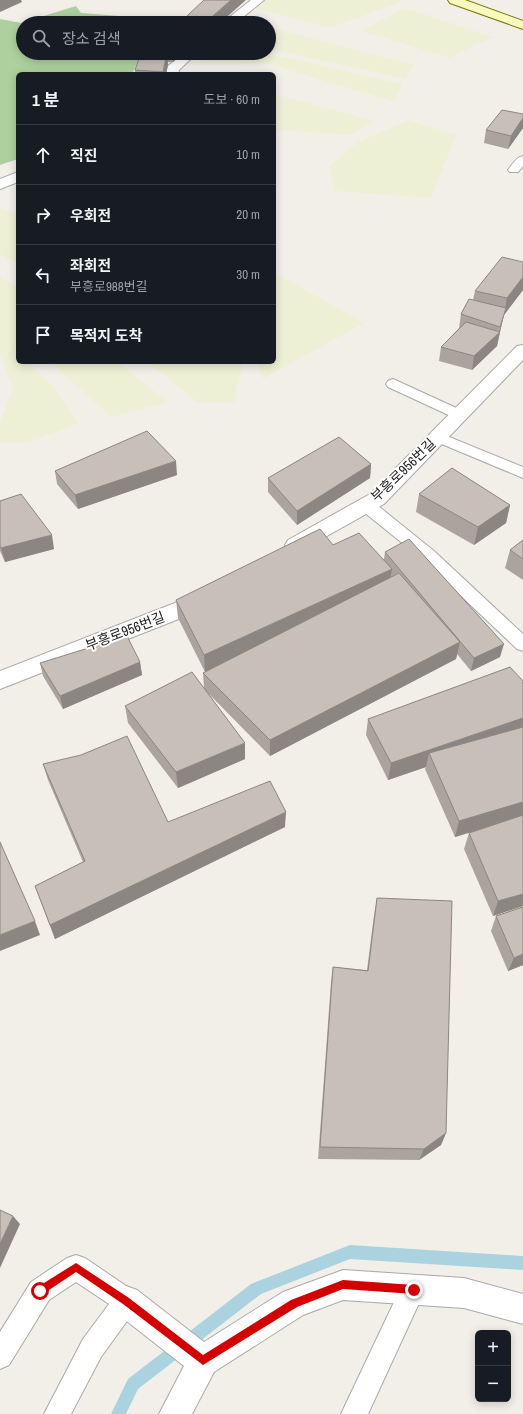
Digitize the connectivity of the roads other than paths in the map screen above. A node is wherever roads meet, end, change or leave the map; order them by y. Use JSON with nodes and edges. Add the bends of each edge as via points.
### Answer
{"nodes":[{"id":1,"x":258,"y":0,"type":"edge"},
{"id":2,"x":454,"y":0,"type":"edge"},
{"id":3,"x":237,"y":16,"type":"edge"},
{"id":4,"x":523,"y":25,"type":"edge"},
{"id":5,"x":183,"y":60,"type":"edge"},
{"id":6,"x":172,"y":72,"type":"edge"},
{"id":7,"x":523,"y":158,"type":"edge"},
{"id":8,"x":514,"y":170,"type":"dead end"},
{"id":9,"x":16,"y":177,"type":"edge"},
{"id":10,"x":0,"y":185,"type":"edge"},
{"id":11,"x":523,"y":350,"type":"edge"},
{"id":12,"x":393,"y":384,"type":"dead end"},
{"id":13,"x":460,"y":415,"type":"junction"},
{"id":14,"x":437,"y":438,"type":"junction"},
{"id":15,"x":523,"y":474,"type":"edge"},
{"id":16,"x":366,"y":505,"type":"junction"},
{"id":17,"x":278,"y":555,"type":"edge"},
{"id":18,"x":216,"y":590,"type":"edge"},
{"id":19,"x":523,"y":644,"type":"edge"},
{"id":20,"x":0,"y":680,"type":"edge"},
{"id":21,"x":414,"y":1290,"type":"junction"},
{"id":22,"x":126,"y":1301,"type":"junction"},
{"id":23,"x":523,"y":1309,"type":"edge"},
{"id":24,"x":0,"y":1356,"type":"edge"},
{"id":25,"x":203,"y":1361,"type":"junction"},
{"id":26,"x":57,"y":1414,"type":"edge"},
{"id":27,"x":175,"y":1414,"type":"edge"},
{"id":28,"x":354,"y":1414,"type":"edge"}],
"edges":[{"from":1,"to":3,"type":"street"},
{"from":2,"to":4,"type":"main road"},
{"from":5,"to":6,"type":"street"},
{"from":7,"to":8,"type":"lane"},
{"from":9,"to":10,"type":"street"},
{"from":11,"to":13,"type":"street","name":"부흥로956번길"},
{"from":12,"to":13,"type":"lane"},
{"from":13,"to":14,"type":"street","name":"부흥로956번길"},
{"from":14,"to":15,"type":"lane"},
{"from":14,"to":16,"type":"street","name":"부흥로956번길","via":[[377,499]]},
{"from":16,"to":17,"type":"street","name":"부흥로956번길"},
{"from":16,"to":19,"type":"lane","via":[[428,555]]},
{"from":18,"to":20,"type":"street","name":"부흥로956번길","via":[[182,609]]},
{"from":21,"to":23,"type":"street","via":[[464,1293]]},
{"from":21,"to":25,"type":"street","via":[[343,1285],[294,1304]]},
{"from":21,"to":28,"type":"lane"},
{"from":22,"to":24,"type":"lane","via":[[76,1267],[40,1291]]},
{"from":22,"to":25,"type":"street"},
{"from":22,"to":26,"type":"lane","via":[[92,1348]]},
{"from":25,"to":27,"type":"street"}]}
